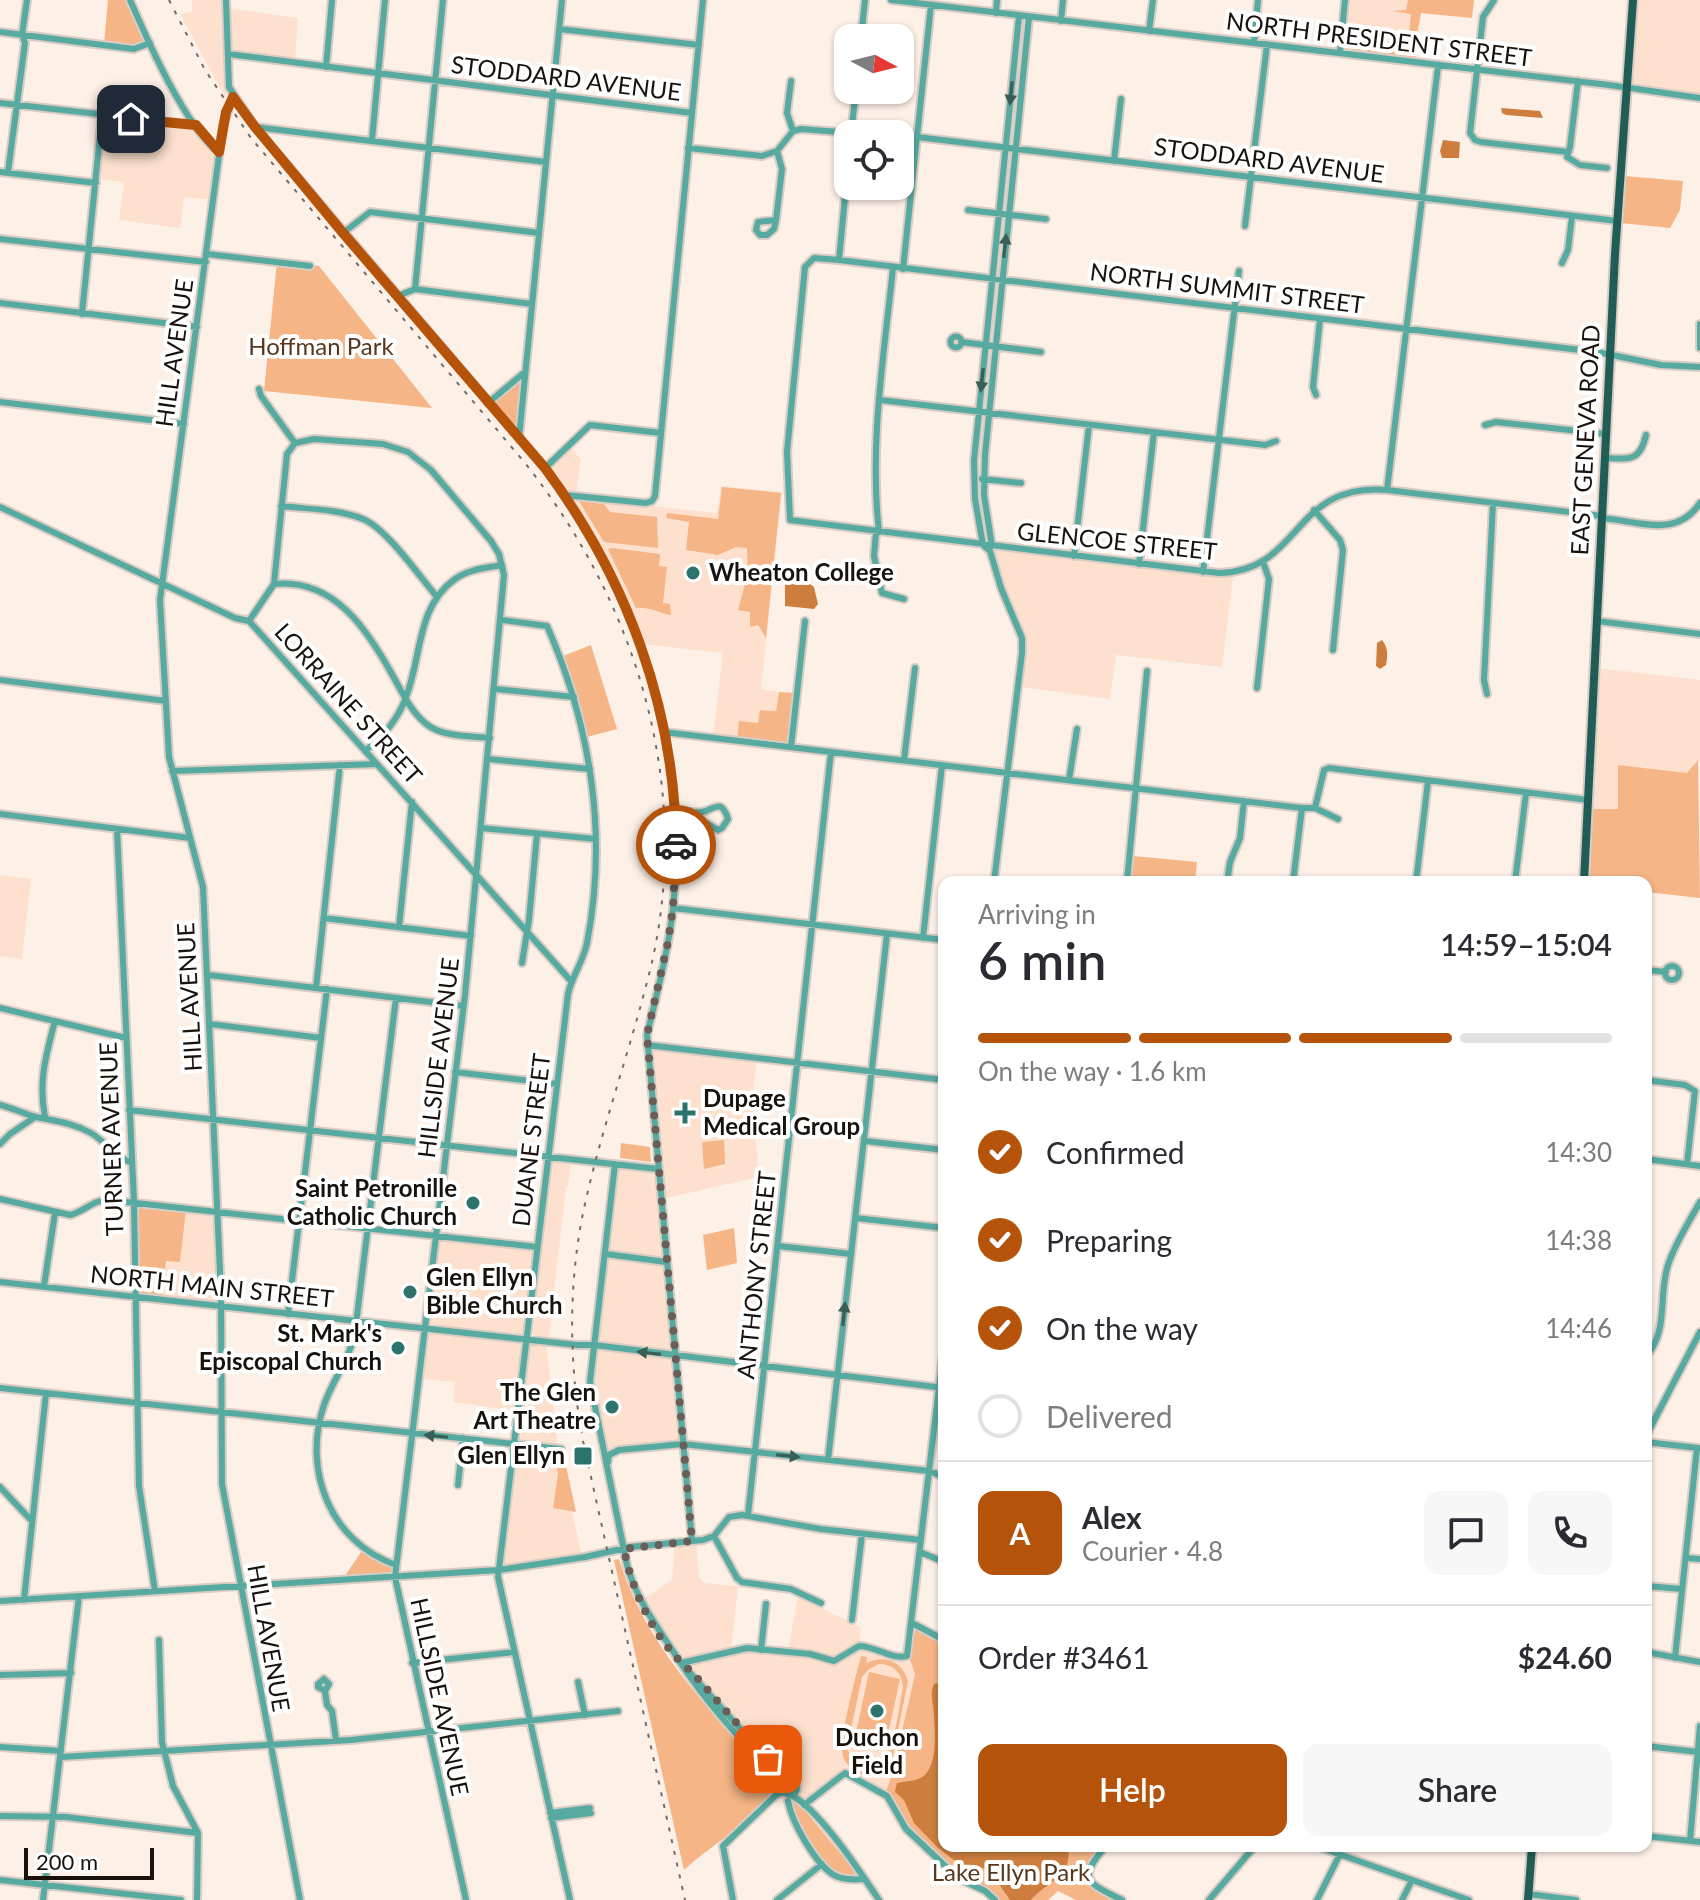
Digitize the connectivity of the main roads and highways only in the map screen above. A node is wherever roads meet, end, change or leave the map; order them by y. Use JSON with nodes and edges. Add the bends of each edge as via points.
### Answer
{"nodes":[{"id":1,"x":1633,"y":0,"type":"edge"},
{"id":2,"x":1584,"y":876,"type":"edge"},
{"id":3,"x":1532,"y":1852,"type":"edge"},
{"id":4,"x":1528,"y":1897,"type":"edge"}],
"edges":[{"from":1,"to":2,"type":"main road","name":"EAST GENEVA ROAD"},
{"from":3,"to":4,"type":"main road"}]}
